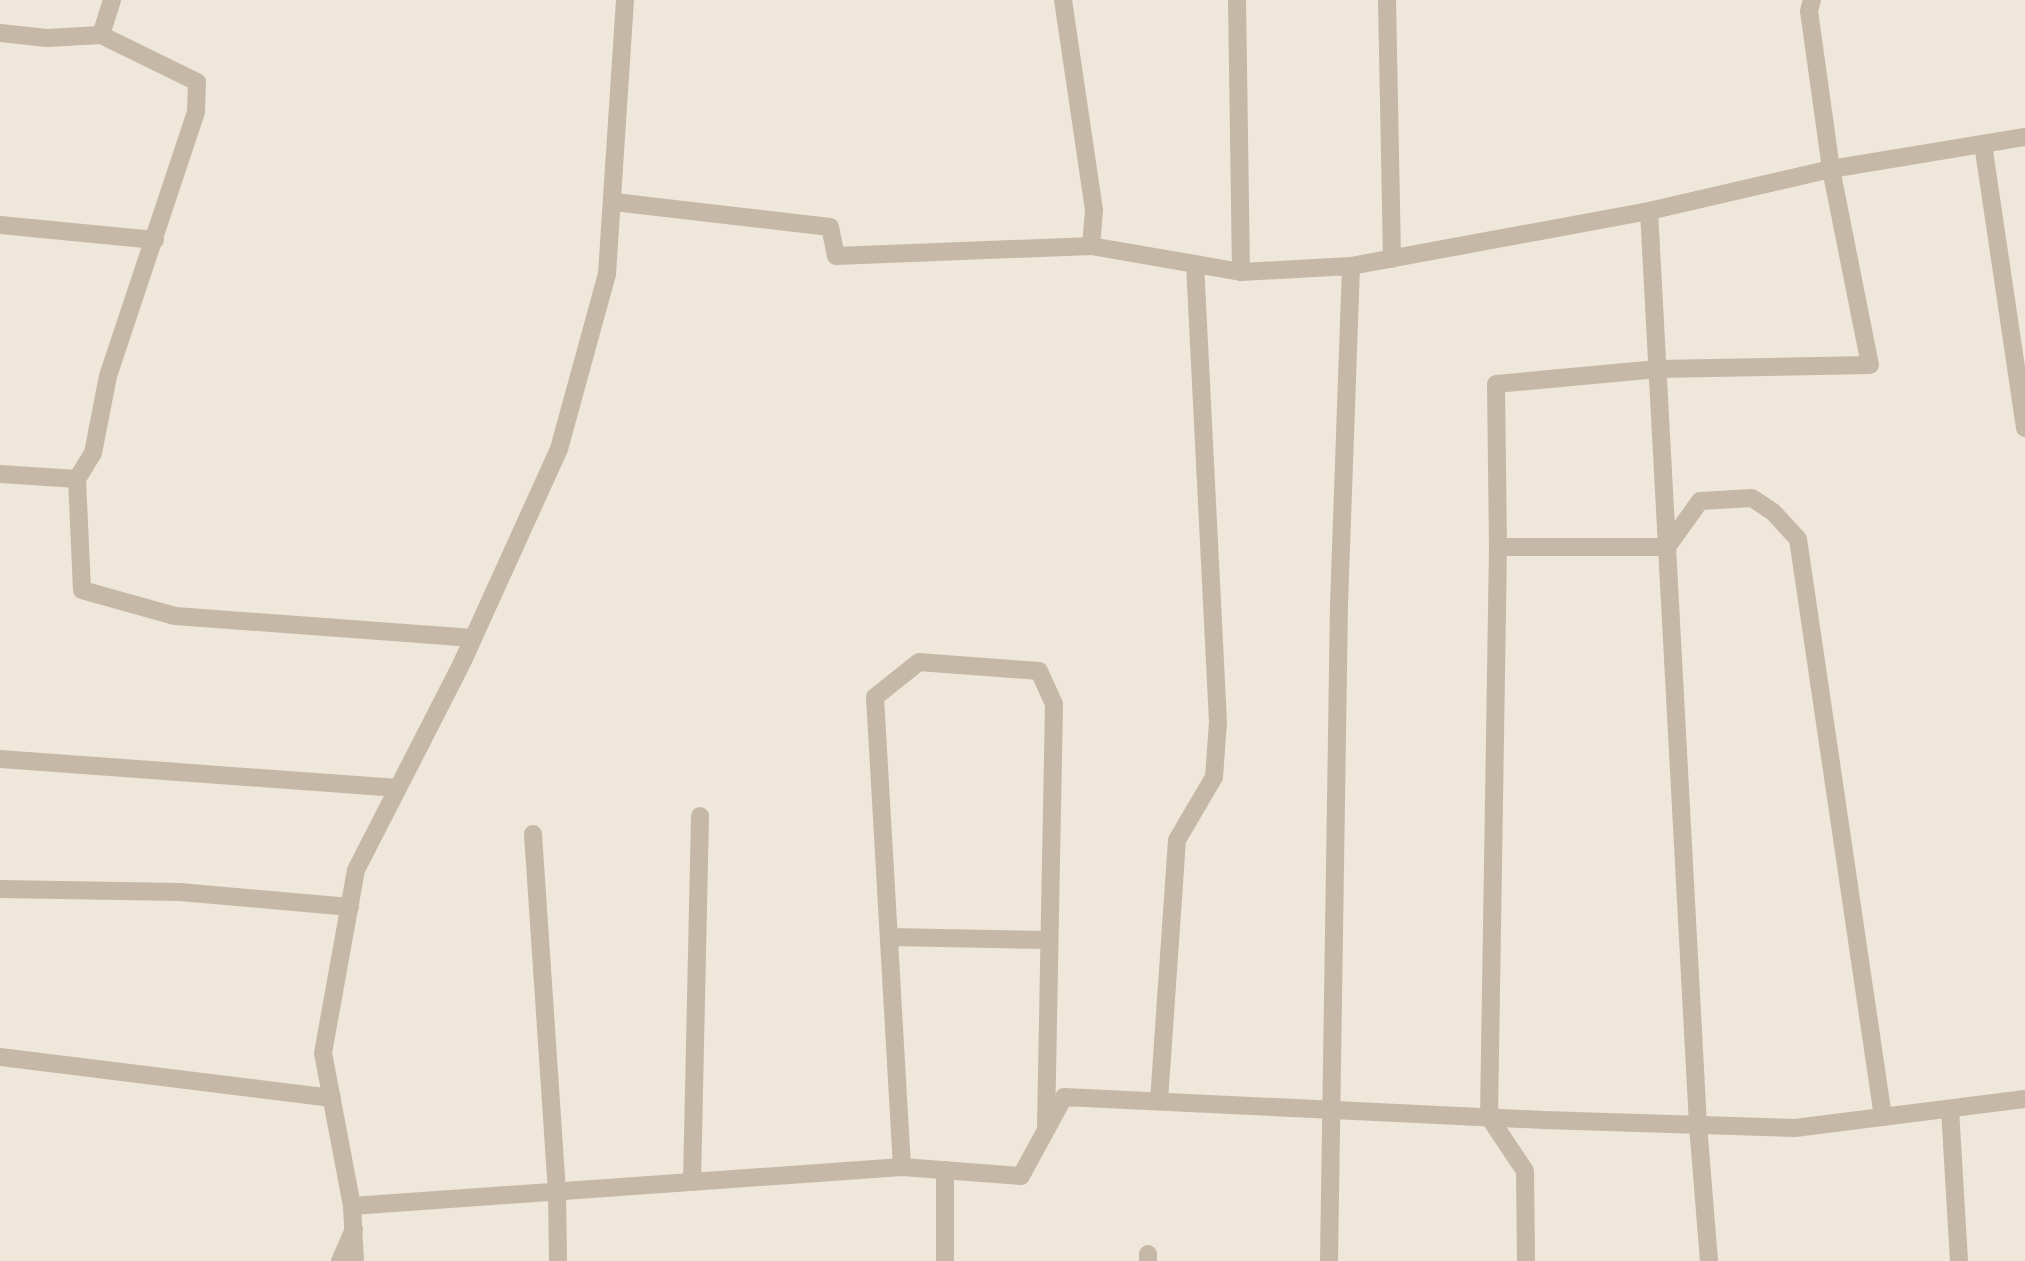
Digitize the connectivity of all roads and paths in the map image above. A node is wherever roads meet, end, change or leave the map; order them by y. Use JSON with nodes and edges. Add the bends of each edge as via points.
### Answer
{"nodes":[{"id":1,"x":112,"y":0,"type":"edge"},
{"id":2,"x":625,"y":0,"type":"edge"},
{"id":3,"x":1063,"y":0,"type":"edge"},
{"id":4,"x":1237,"y":0,"type":"edge"},
{"id":5,"x":1387,"y":0,"type":"edge"},
{"id":6,"x":1812,"y":0,"type":"edge"},
{"id":7,"x":0,"y":33,"type":"edge"},
{"id":8,"x":101,"y":35,"type":"junction"},
{"id":9,"x":2025,"y":137,"type":"edge"},
{"id":10,"x":1983,"y":144,"type":"junction"},
{"id":11,"x":1831,"y":169,"type":"junction"},
{"id":12,"x":614,"y":202,"type":"junction"},
{"id":13,"x":1650,"y":211,"type":"junction"},
{"id":14,"x":0,"y":225,"type":"edge"},
{"id":15,"x":155,"y":240,"type":"junction"},
{"id":16,"x":1091,"y":246,"type":"junction"},
{"id":17,"x":1392,"y":259,"type":"junction"},
{"id":18,"x":1195,"y":264,"type":"junction"},
{"id":19,"x":1352,"y":266,"type":"junction"},
{"id":20,"x":1241,"y":272,"type":"junction"},
{"id":21,"x":1658,"y":369,"type":"junction"},
{"id":22,"x":2025,"y":428,"type":"edge"},
{"id":23,"x":0,"y":474,"type":"edge"},
{"id":24,"x":77,"y":479,"type":"junction"},
{"id":25,"x":1498,"y":547,"type":"junction"},
{"id":26,"x":1667,"y":547,"type":"junction"},
{"id":27,"x":473,"y":638,"type":"junction"},
{"id":28,"x":0,"y":759,"type":"edge"},
{"id":29,"x":398,"y":788,"type":"junction"},
{"id":30,"x":700,"y":816,"type":"dead end"},
{"id":31,"x":533,"y":834,"type":"dead end"},
{"id":32,"x":0,"y":890,"type":"edge"},
{"id":33,"x":350,"y":907,"type":"junction"},
{"id":34,"x":889,"y":937,"type":"junction"},
{"id":35,"x":1049,"y":940,"type":"junction"},
{"id":36,"x":0,"y":1057,"type":"edge"},
{"id":37,"x":332,"y":1098,"type":"junction"},
{"id":38,"x":2025,"y":1099,"type":"edge"},
{"id":39,"x":1159,"y":1101,"type":"junction"},
{"id":40,"x":1950,"y":1109,"type":"junction"},
{"id":41,"x":1332,"y":1110,"type":"junction"},
{"id":42,"x":1489,"y":1117,"type":"junction"},
{"id":43,"x":1883,"y":1117,"type":"junction"},
{"id":44,"x":1698,"y":1125,"type":"junction"},
{"id":45,"x":1046,"y":1131,"type":"junction"},
{"id":46,"x":902,"y":1167,"type":"junction"},
{"id":47,"x":945,"y":1170,"type":"junction"},
{"id":48,"x":692,"y":1182,"type":"junction"},
{"id":49,"x":557,"y":1192,"type":"junction"},
{"id":50,"x":352,"y":1206,"type":"junction"},
{"id":51,"x":354,"y":1229,"type":"junction"},
{"id":52,"x":340,"y":1261,"type":"edge"},
{"id":53,"x":355,"y":1261,"type":"edge"},
{"id":54,"x":558,"y":1261,"type":"edge"},
{"id":55,"x":945,"y":1261,"type":"edge"},
{"id":56,"x":1329,"y":1261,"type":"edge"},
{"id":57,"x":1526,"y":1261,"type":"edge"},
{"id":58,"x":1709,"y":1261,"type":"edge"},
{"id":59,"x":1959,"y":1261,"type":"edge"}],
"edges":[{"from":1,"to":8,"type":"street"},
{"from":2,"to":12,"type":"street"},
{"from":3,"to":16,"type":"street","via":[[1094,210]]},
{"from":4,"to":20,"type":"street"},
{"from":5,"to":17,"type":"street"},
{"from":6,"to":11,"type":"street","via":[[1809,11]]},
{"from":7,"to":8,"type":"street","via":[[47,38]]},
{"from":8,"to":15,"type":"street","via":[[197,82],[197,112]]},
{"from":9,"to":10,"type":"street"},
{"from":10,"to":11,"type":"street"},
{"from":10,"to":22,"type":"street"},
{"from":11,"to":13,"type":"street"},
{"from":11,"to":21,"type":"street","via":[[1870,365]]},
{"from":12,"to":16,"type":"street","via":[[830,226],[836,256]]},
{"from":12,"to":27,"type":"street","via":[[607,274],[559,449]]},
{"from":13,"to":17,"type":"street"},
{"from":13,"to":21,"type":"street"},
{"from":14,"to":15,"type":"street"},
{"from":15,"to":24,"type":"street","via":[[108,376],[93,453]]},
{"from":16,"to":18,"type":"street"},
{"from":17,"to":19,"type":"street"},
{"from":18,"to":20,"type":"street"},
{"from":18,"to":39,"type":"street","via":[[1218,722],[1214,777],[1177,840]]},
{"from":19,"to":20,"type":"street"},
{"from":19,"to":41,"type":"street","via":[[1339,604]]},
{"from":21,"to":25,"type":"street","via":[[1496,384]]},
{"from":21,"to":26,"type":"street"},
{"from":23,"to":24,"type":"street"},
{"from":24,"to":27,"type":"street","via":[[82,590],[175,616]]},
{"from":25,"to":26,"type":"street"},
{"from":25,"to":42,"type":"street"},
{"from":26,"to":43,"type":"street","via":[[1700,500],[1752,498],[1773,512],[1798,539]]},
{"from":26,"to":44,"type":"street"},
{"from":27,"to":29,"type":"street"},
{"from":28,"to":29,"type":"street"},
{"from":29,"to":33,"type":"street","via":[[356,870]]},
{"from":30,"to":48,"type":"street"},
{"from":31,"to":49,"type":"street"},
{"from":32,"to":33,"type":"street","via":[[180,892]]},
{"from":33,"to":37,"type":"street","via":[[323,1053]]},
{"from":34,"to":35,"type":"street"},
{"from":34,"to":35,"type":"street","via":[[875,696],[919,662],[1039,671],[1054,704]]},
{"from":34,"to":46,"type":"street"},
{"from":35,"to":45,"type":"street"},
{"from":36,"to":37,"type":"street"},
{"from":37,"to":50,"type":"street"},
{"from":38,"to":40,"type":"street"},
{"from":39,"to":41,"type":"street"},
{"from":39,"to":45,"type":"street","via":[[1064,1097]]},
{"from":40,"to":43,"type":"street"},
{"from":40,"to":59,"type":"street"},
{"from":41,"to":42,"type":"street"},
{"from":41,"to":56,"type":"street"},
{"from":42,"to":44,"type":"street"},
{"from":42,"to":57,"type":"street","via":[[1525,1171]]},
{"from":43,"to":44,"type":"street","via":[[1795,1128]]},
{"from":44,"to":58,"type":"street"},
{"from":45,"to":47,"type":"street","via":[[1021,1176]]},
{"from":46,"to":47,"type":"street"},
{"from":46,"to":48,"type":"street"},
{"from":47,"to":55,"type":"street"},
{"from":48,"to":49,"type":"street"},
{"from":49,"to":50,"type":"street"},
{"from":49,"to":54,"type":"street"},
{"from":50,"to":51,"type":"street"},
{"from":51,"to":52,"type":"street"},
{"from":51,"to":53,"type":"street"}]}
